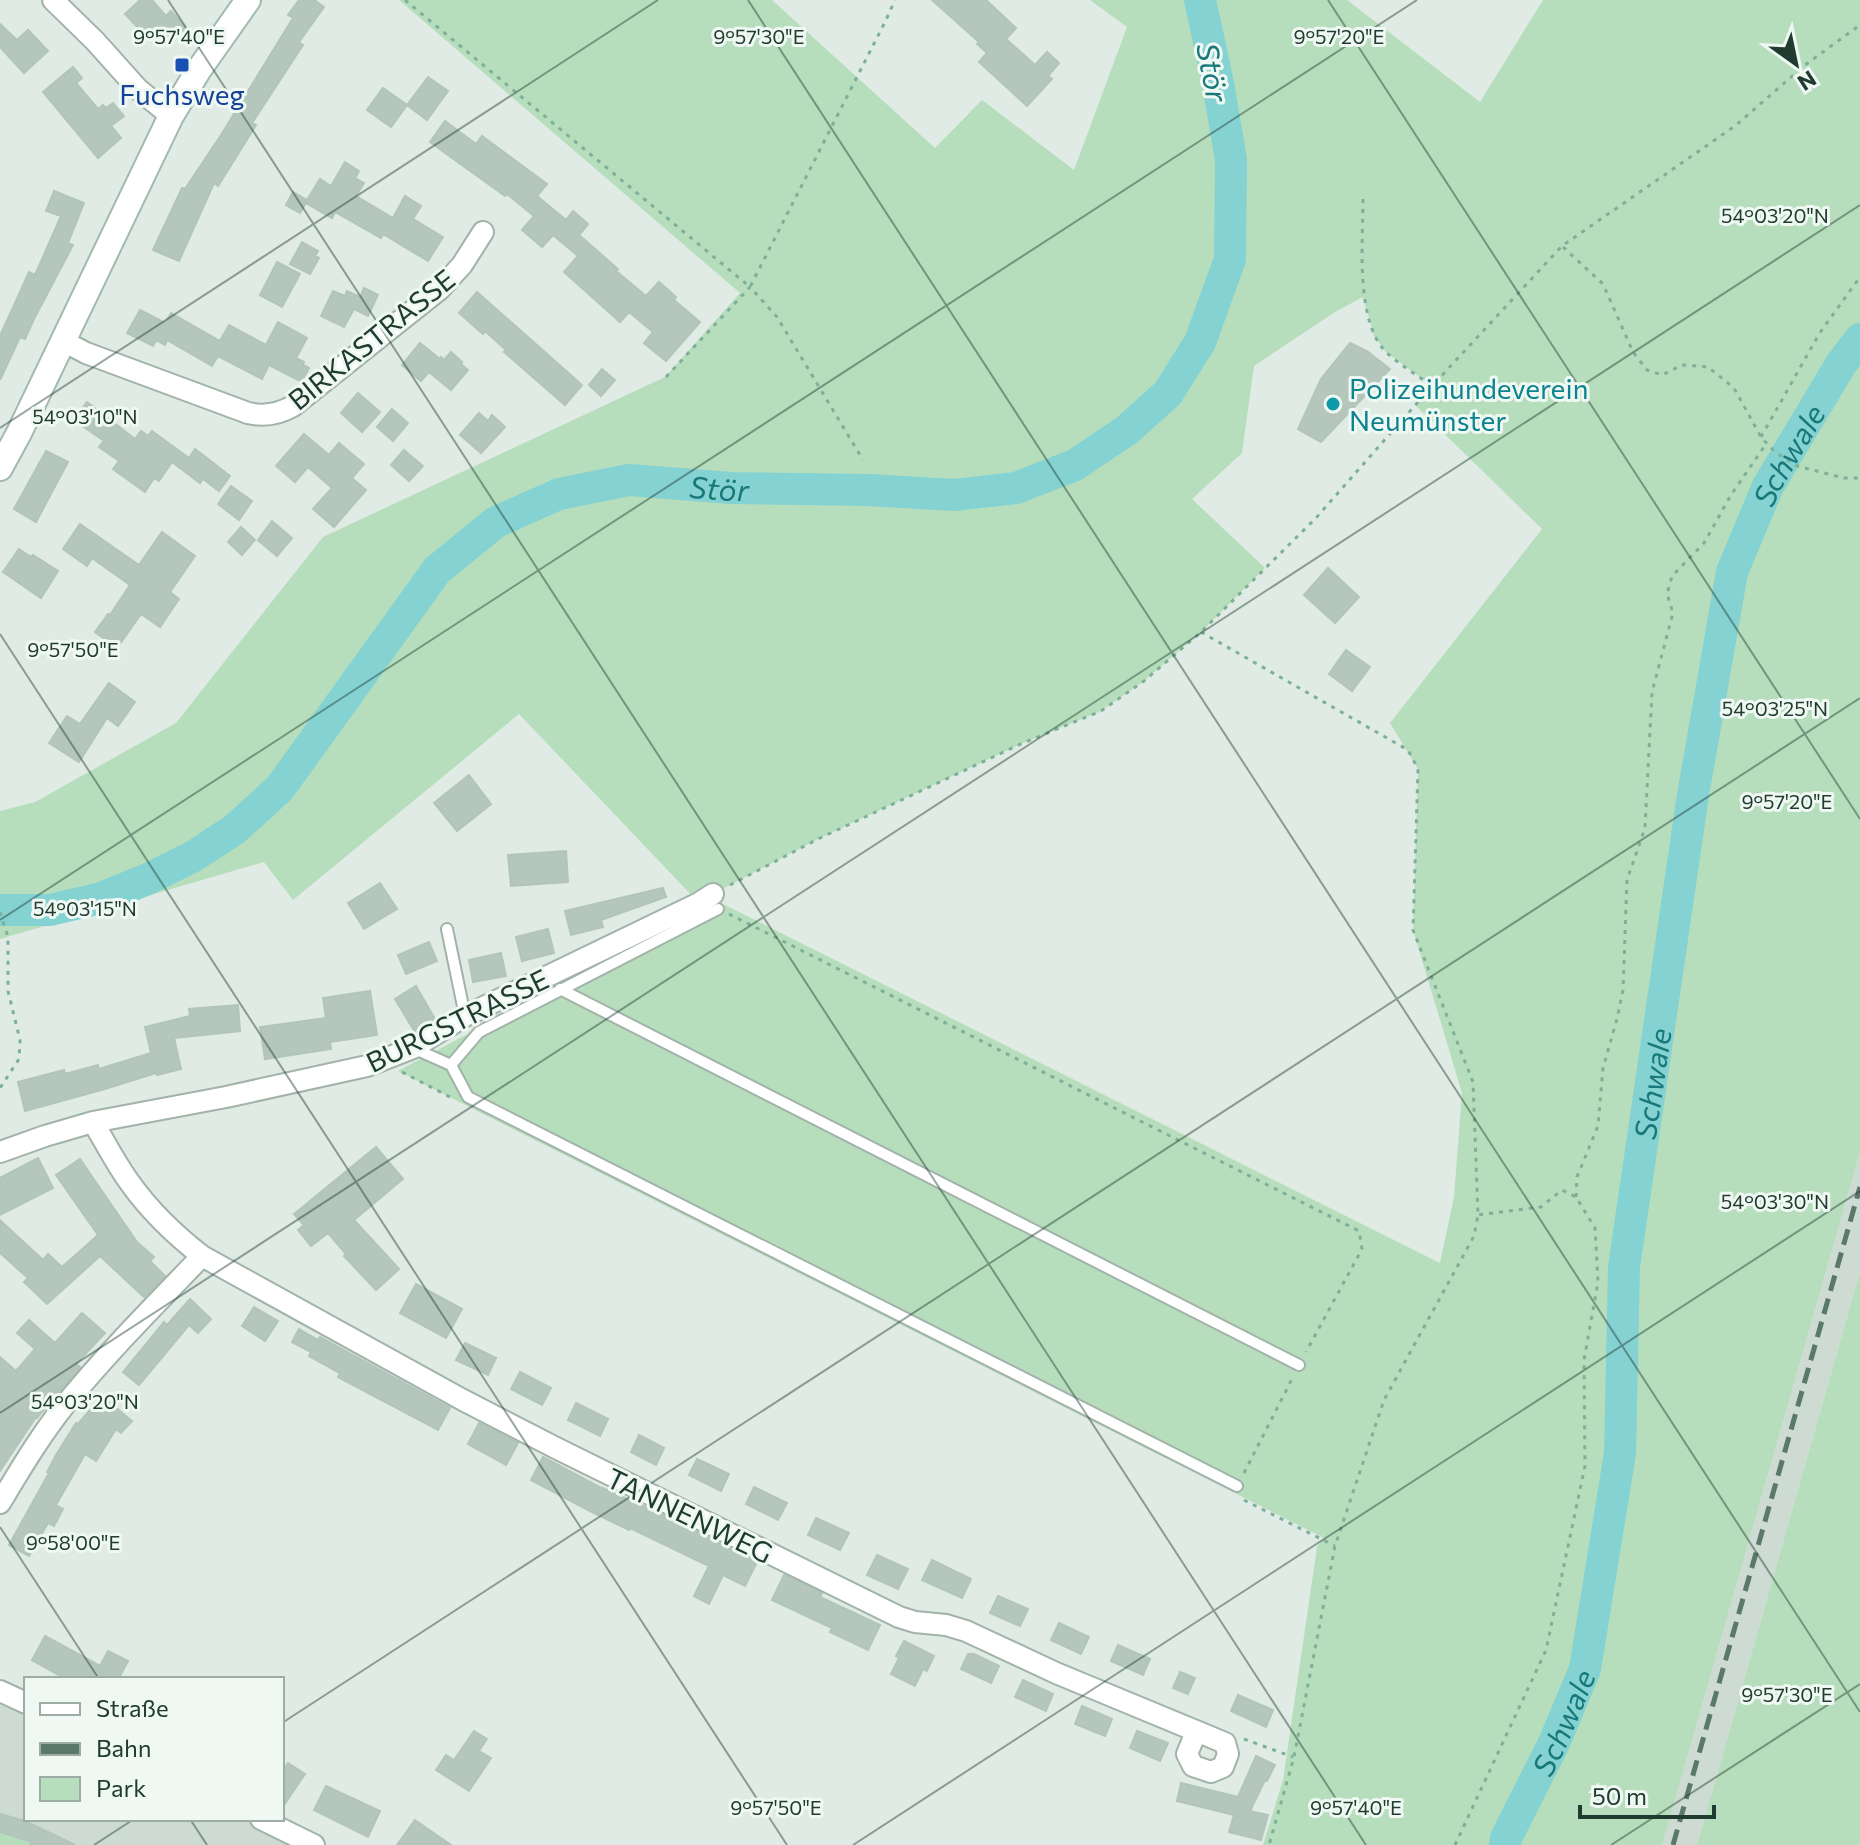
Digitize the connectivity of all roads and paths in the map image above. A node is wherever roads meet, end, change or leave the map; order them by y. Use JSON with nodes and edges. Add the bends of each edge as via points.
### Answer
{"nodes":[{"id":1,"x":53,"y":0,"type":"edge"},
{"id":2,"x":248,"y":0,"type":"edge"},
{"id":3,"x":405,"y":0,"type":"edge"},
{"id":4,"x":895,"y":0,"type":"edge"},
{"id":5,"x":1860,"y":25,"type":"edge"},
{"id":6,"x":171,"y":116,"type":"junction"},
{"id":7,"x":1363,"y":199,"type":"dead end"},
{"id":8,"x":483,"y":232,"type":"dead end"},
{"id":9,"x":1562,"y":246,"type":"junction"},
{"id":10,"x":1860,"y":277,"type":"edge"},
{"id":11,"x":750,"y":287,"type":"junction"},
{"id":12,"x":63,"y":341,"type":"junction"},
{"id":13,"x":666,"y":377,"type":"dead end"},
{"id":14,"x":1432,"y":386,"type":"junction"},
{"id":15,"x":1761,"y":437,"type":"junction"},
{"id":16,"x":1766,"y":444,"type":"junction"},
{"id":17,"x":863,"y":460,"type":"dead end"},
{"id":18,"x":0,"y":468,"type":"edge"},
{"id":19,"x":1860,"y":478,"type":"edge"},
{"id":20,"x":1201,"y":632,"type":"junction"},
{"id":21,"x":715,"y":901,"type":"junction"},
{"id":22,"x":0,"y":912,"type":"edge"},
{"id":23,"x":447,"y":929,"type":"dead end"},
{"id":24,"x":0,"y":937,"type":"edge"},
{"id":25,"x":8,"y":937,"type":"junction"},
{"id":26,"x":560,"y":989,"type":"junction"},
{"id":27,"x":465,"y":1016,"type":"junction"},
{"id":28,"x":413,"y":1048,"type":"junction"},
{"id":29,"x":451,"y":1065,"type":"junction"},
{"id":30,"x":0,"y":1088,"type":"edge"},
{"id":31,"x":93,"y":1122,"type":"junction"},
{"id":32,"x":0,"y":1152,"type":"edge"},
{"id":33,"x":1576,"y":1197,"type":"junction"},
{"id":34,"x":1478,"y":1215,"type":"junction"},
{"id":35,"x":202,"y":1256,"type":"junction"},
{"id":36,"x":1299,"y":1365,"type":"junction"},
{"id":37,"x":1237,"y":1486,"type":"joint"},
{"id":38,"x":0,"y":1503,"type":"edge"},
{"id":39,"x":0,"y":1691,"type":"edge"},
{"id":40,"x":24,"y":1702,"type":"edge"},
{"id":41,"x":1196,"y":1732,"type":"junction"},
{"id":42,"x":1225,"y":1743,"type":"junction"},
{"id":43,"x":1294,"y":1757,"type":"junction"},
{"id":44,"x":265,"y":1821,"type":"edge"},
{"id":45,"x":314,"y":1845,"type":"edge"},
{"id":46,"x":1269,"y":1845,"type":"edge"},
{"id":47,"x":1455,"y":1845,"type":"edge"}],
"edges":[{"from":1,"to":6,"type":"street"},
{"from":2,"to":6,"type":"street"},
{"from":3,"to":11,"type":"path"},
{"from":4,"to":11,"type":"path"},
{"from":5,"to":9,"type":"path","via":[[1735,126]]},
{"from":6,"to":12,"type":"street"},
{"from":7,"to":14,"type":"path","via":[[1364,297],[1374,336],[1386,352]]},
{"from":8,"to":12,"type":"street","name":"BIRKASTRASSE","via":[[440,289],[293,406],[276,413],[248,413]]},
{"from":9,"to":14,"type":"path"},
{"from":9,"to":15,"type":"path","via":[[1603,284],[1633,352],[1647,370],[1662,375],[1682,365],[1708,367],[1734,388]]},
{"from":10,"to":15,"type":"path","via":[[1819,334]]},
{"from":11,"to":13,"type":"path"},
{"from":11,"to":17,"type":"path","via":[[777,317]]},
{"from":12,"to":18,"type":"street"},
{"from":14,"to":20,"type":"path","via":[[1316,518]]},
{"from":15,"to":16,"type":"path"},
{"from":16,"to":19,"type":"path","via":[[1797,466]]},
{"from":16,"to":33,"type":"path","via":[[1704,543],[1672,576],[1667,594],[1673,613],[1652,692],[1645,828],[1627,880],[1623,990],[1603,1068],[1598,1126],[1577,1177]]},
{"from":20,"to":21,"type":"path","via":[[1101,711],[818,839]]},
{"from":20,"to":34,"type":"path","via":[[1408,750],[1418,769],[1413,930],[1473,1082]]},
{"from":21,"to":26,"type":"lane"},
{"from":21,"to":27,"type":"street","name":"BURGSTRASSE","via":[[699,903]]},
{"from":21,"to":36,"type":"path","via":[[1359,1231],[1362,1249]]},
{"from":22,"to":25,"type":"path"},
{"from":23,"to":27,"type":"lane"},
{"from":24,"to":25,"type":"path"},
{"from":25,"to":30,"type":"path","via":[[8,991],[19,1032],[19,1059]]},
{"from":26,"to":29,"type":"lane","via":[[479,1032]]},
{"from":26,"to":36,"type":"lane"},
{"from":27,"to":28,"type":"street","name":"BURGSTRASSE"},
{"from":28,"to":29,"type":"lane"},
{"from":28,"to":31,"type":"street","name":"BURGSTRASSE","via":[[367,1066]]},
{"from":29,"to":37,"type":"lane","via":[[468,1097]]},
{"from":31,"to":32,"type":"street","name":"BURGSTRASSE"},
{"from":31,"to":35,"type":"street","name":"TANNENWEG","via":[[129,1182]]},
{"from":33,"to":34,"type":"path","via":[[1562,1190],[1541,1207]]},
{"from":33,"to":47,"type":"path","via":[[1595,1228],[1598,1282],[1584,1360],[1585,1466],[1546,1650]]},
{"from":34,"to":43,"type":"path","via":[[1474,1236],[1384,1400],[1335,1546]]},
{"from":35,"to":38,"type":"street","via":[[63,1407]]},
{"from":35,"to":41,"type":"street","name":"TANNENWEG","via":[[490,1414],[899,1617],[966,1631]]},
{"from":36,"to":37,"type":"path"},
{"from":39,"to":40,"type":"street"},
{"from":41,"to":42,"type":"street","name":"TANNENWEG"},
{"from":41,"to":42,"type":"street","via":[[1187,1754],[1193,1766],[1211,1772],[1223,1767]]},
{"from":42,"to":43,"type":"path","via":[[1247,1739]]},
{"from":43,"to":46,"type":"path"},
{"from":44,"to":45,"type":"street"}]}
